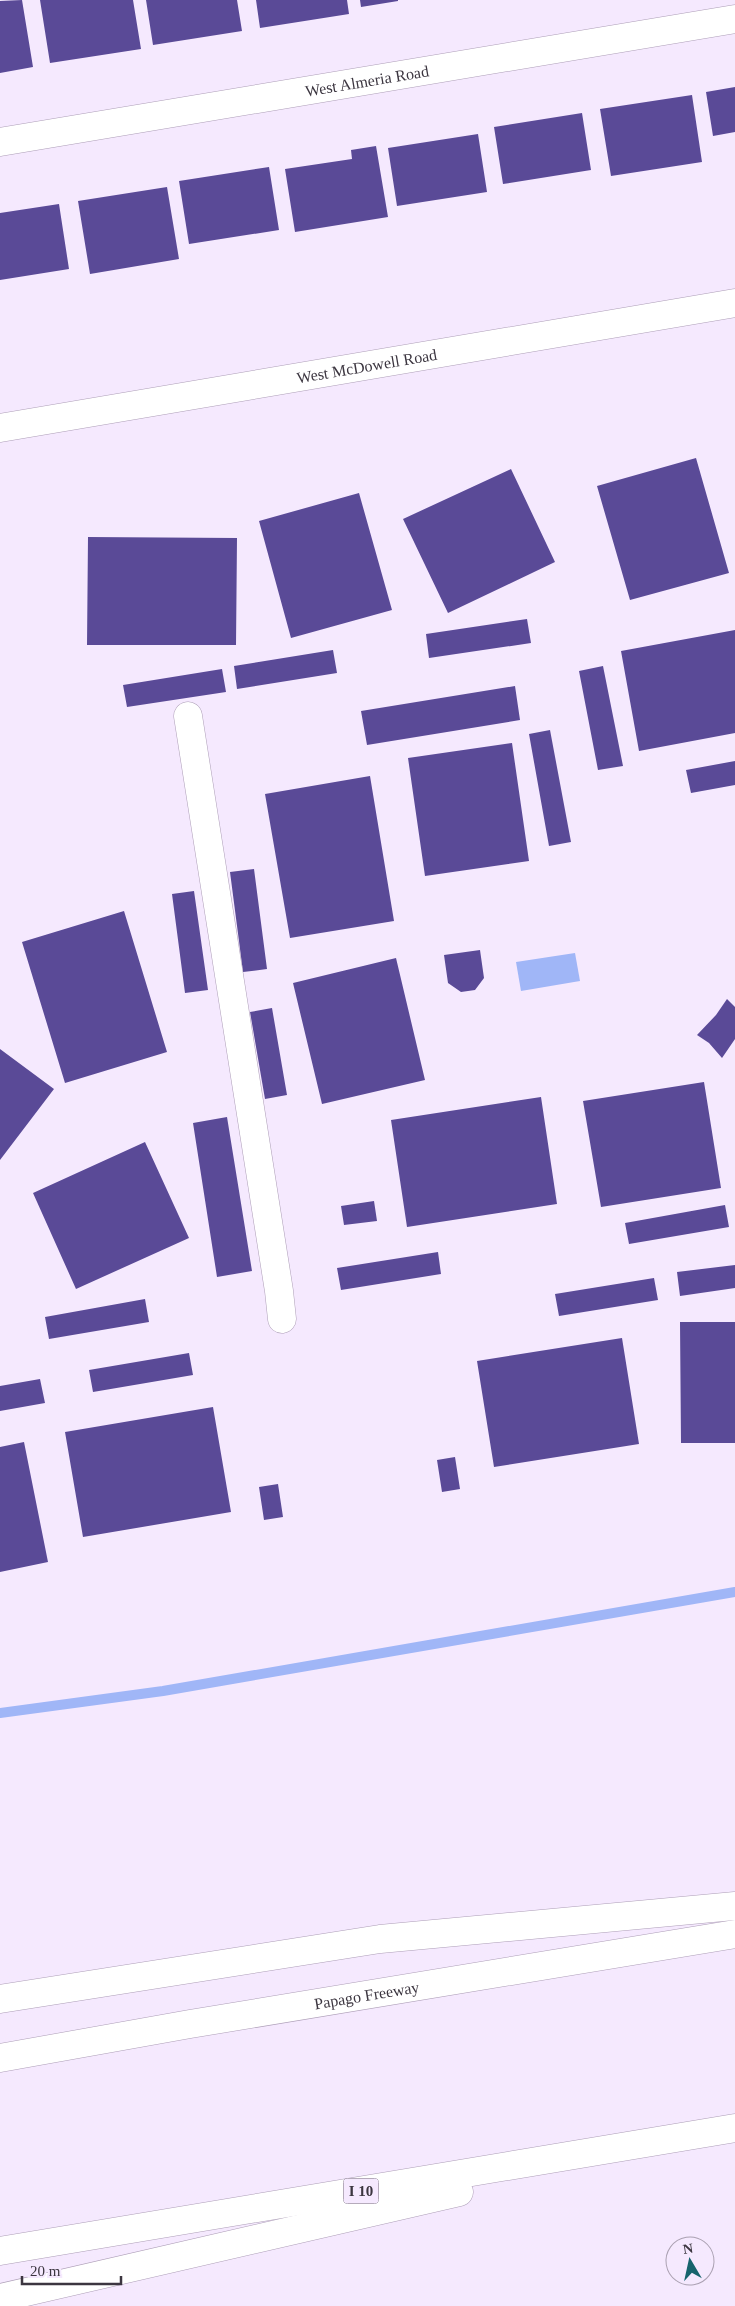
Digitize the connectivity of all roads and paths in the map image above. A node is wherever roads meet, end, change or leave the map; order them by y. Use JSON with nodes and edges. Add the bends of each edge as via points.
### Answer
{"nodes":[{"id":1,"x":735,"y":19,"type":"edge"},
{"id":2,"x":0,"y":142,"type":"edge"},
{"id":3,"x":735,"y":303,"type":"edge"},
{"id":4,"x":0,"y":428,"type":"edge"},
{"id":5,"x":188,"y":716,"type":"dead end"},
{"id":6,"x":282,"y":1319,"type":"dead end"},
{"id":7,"x":735,"y":1906,"type":"edge"},
{"id":8,"x":735,"y":1934,"type":"edge"},
{"id":9,"x":0,"y":1999,"type":"edge"},
{"id":10,"x":0,"y":2058,"type":"edge"},
{"id":11,"x":728,"y":2129,"type":"edge"},
{"id":12,"x":0,"y":2251,"type":"edge"},
{"id":13,"x":0,"y":2298,"type":"edge"}],
"edges":[{"from":1,"to":2,"type":"main road","name":"West Almeria Road"},
{"from":3,"to":4,"type":"main road","name":"West McDowell Road"},
{"from":5,"to":6,"type":"main road"},
{"from":7,"to":9,"type":"main road","via":[[380,1939]]},
{"from":8,"to":10,"type":"main road","name":"Papago Freeway"},
{"from":11,"to":12,"type":"main road","number":"I 10"},
{"from":11,"to":13,"type":"main road"}]}
